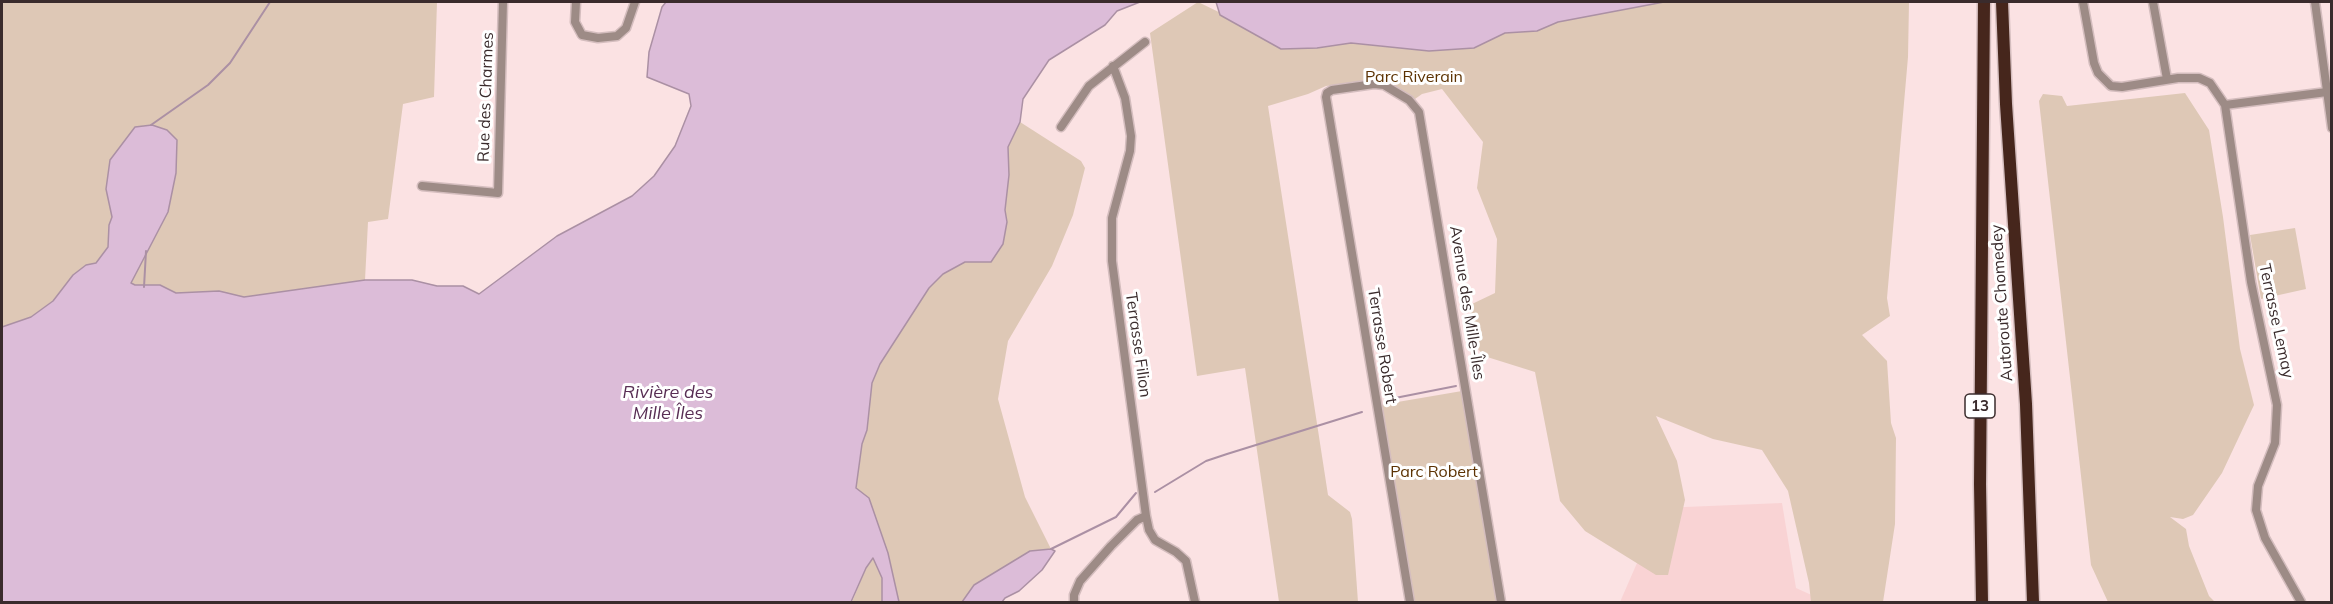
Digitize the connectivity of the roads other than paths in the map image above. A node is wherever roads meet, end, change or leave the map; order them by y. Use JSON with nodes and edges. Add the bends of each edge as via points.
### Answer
{"nodes":[{"id":1,"x":503,"y":2,"type":"edge"},
{"id":2,"x":576,"y":2,"type":"edge"},
{"id":3,"x":635,"y":2,"type":"edge"},
{"id":4,"x":1984,"y":2,"type":"edge"},
{"id":5,"x":2002,"y":2,"type":"edge"},
{"id":6,"x":2083,"y":2,"type":"edge"},
{"id":7,"x":2153,"y":2,"type":"edge"},
{"id":8,"x":2315,"y":2,"type":"edge"},
{"id":9,"x":1145,"y":42,"type":"dead end"},
{"id":10,"x":1113,"y":66,"type":"junction"},
{"id":11,"x":2328,"y":74,"type":"edge"},
{"id":12,"x":2167,"y":79,"type":"junction"},
{"id":13,"x":2326,"y":92,"type":"junction"},
{"id":14,"x":1327,"y":94,"type":"joint"},
{"id":15,"x":2225,"y":105,"type":"junction"},
{"id":16,"x":1061,"y":127,"type":"dead end"},
{"id":17,"x":2331,"y":128,"type":"edge"},
{"id":18,"x":422,"y":186,"type":"dead end"},
{"id":19,"x":1146,"y":516,"type":"junction"},
{"id":20,"x":1074,"y":603,"type":"edge"},
{"id":21,"x":1195,"y":603,"type":"edge"},
{"id":22,"x":1410,"y":603,"type":"edge"},
{"id":23,"x":1501,"y":603,"type":"edge"},
{"id":24,"x":1982,"y":603,"type":"edge"},
{"id":25,"x":2033,"y":603,"type":"edge"},
{"id":26,"x":2301,"y":603,"type":"edge"}],
"edges":[{"from":1,"to":18,"type":"street","name":"Rue des Charmes","via":[[498,193]]},
{"from":2,"to":3,"type":"street","via":[[575,22],[582,35],[598,38],[617,36],[626,28]]},
{"from":4,"to":24,"type":"highway","name":"Autoroute Chomedey","number":"13"},
{"from":5,"to":25,"type":"highway","name":"Autoroute Chomedey","via":[[2026,405]]},
{"from":6,"to":12,"type":"street","via":[[2094,63],[2102,78],[2111,86],[2122,87]]},
{"from":7,"to":12,"type":"street"},
{"from":8,"to":11,"type":"street"},
{"from":9,"to":10,"type":"street"},
{"from":10,"to":16,"type":"street","via":[[1089,86]]},
{"from":10,"to":19,"type":"street","name":"Terrasse Filion","via":[[1127,106],[1131,142],[1112,218],[1112,261]]},
{"from":11,"to":13,"type":"street"},
{"from":12,"to":15,"type":"street","via":[[2204,80],[2215,88]]},
{"from":13,"to":15,"type":"street"},
{"from":13,"to":17,"type":"street"},
{"from":14,"to":22,"type":"street","name":"Terrasse Robert"},
{"from":14,"to":23,"type":"street","name":"Avenue des Mille-Îles","via":[[1346,87],[1381,84],[1412,102],[1419,112]]},
{"from":15,"to":26,"type":"street","name":"Terrasse Lemay","via":[[2251,282],[2277,405],[2275,443],[2258,486],[2256,510],[2265,538]]},
{"from":19,"to":20,"type":"street","via":[[1137,520],[1085,574]]},
{"from":19,"to":21,"type":"street","name":"Terrasse Filion","via":[[1155,540],[1185,561]]}]}
